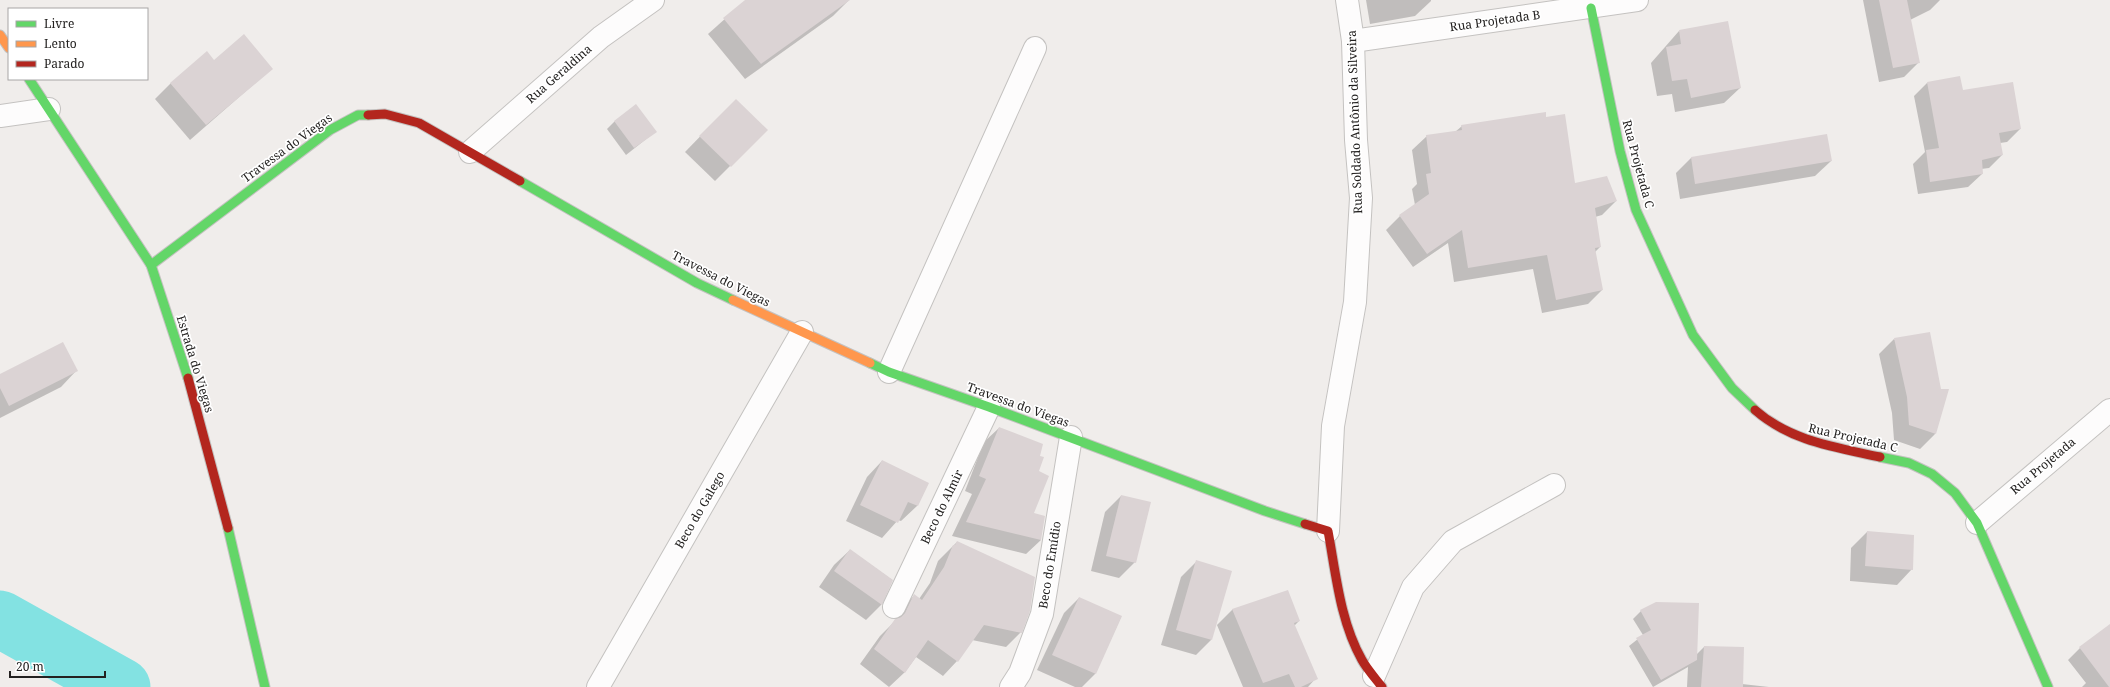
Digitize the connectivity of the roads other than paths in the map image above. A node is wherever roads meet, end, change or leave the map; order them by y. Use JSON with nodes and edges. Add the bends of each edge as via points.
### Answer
{"nodes":[{"id":1,"x":653,"y":0,"type":"edge"},
{"id":2,"x":1347,"y":0,"type":"edge"},
{"id":3,"x":1637,"y":0,"type":"edge"},
{"id":4,"x":1591,"y":8,"type":"junction"},
{"id":5,"x":0,"y":35,"type":"edge"},
{"id":6,"x":1354,"y":41,"type":"junction"},
{"id":7,"x":8,"y":47,"type":"edge"},
{"id":8,"x":1035,"y":48,"type":"dead end"},
{"id":9,"x":30,"y":80,"type":"edge"},
{"id":10,"x":49,"y":109,"type":"junction"},
{"id":11,"x":0,"y":116,"type":"edge"},
{"id":12,"x":470,"y":152,"type":"junction"},
{"id":13,"x":151,"y":265,"type":"junction"},
{"id":14,"x":802,"y":332,"type":"junction"},
{"id":15,"x":889,"y":372,"type":"junction"},
{"id":16,"x":989,"y":407,"type":"junction"},
{"id":17,"x":2110,"y":410,"type":"edge"},
{"id":18,"x":1071,"y":437,"type":"junction"},
{"id":19,"x":1554,"y":485,"type":"dead end"},
{"id":20,"x":1977,"y":523,"type":"junction"},
{"id":21,"x":1328,"y":531,"type":"junction"},
{"id":22,"x":894,"y":606,"type":"dead end"},
{"id":23,"x":1378,"y":682,"type":"edge"},
{"id":24,"x":265,"y":687,"type":"edge"},
{"id":25,"x":598,"y":687,"type":"edge"},
{"id":26,"x":1011,"y":687,"type":"edge"},
{"id":27,"x":2048,"y":687,"type":"edge"}],
"edges":[{"from":1,"to":12,"type":"street","name":"Rua Geraldina","via":[[601,37]]},
{"from":2,"to":6,"type":"street","name":"Rua Soldado Antônio da Silveira"},
{"from":3,"to":4,"type":"street","name":"Rua Projetada B"},
{"from":4,"to":6,"type":"street","name":"Rua Projetada B"},
{"from":4,"to":20,"type":"street","name":"Rua Projetada C","via":[[1620,151],[1636,210],[1693,335],[1732,388],[1770,423],[1811,442],[1909,463],[1932,474],[1955,492]]},
{"from":5,"to":7,"type":"street"},
{"from":6,"to":21,"type":"street","name":"Rua Soldado Antônio da Silveira","via":[[1356,140],[1361,198],[1355,302],[1333,426]]},
{"from":8,"to":15,"type":"street"},
{"from":9,"to":10,"type":"street","name":"Estrada do Viegas"},
{"from":10,"to":11,"type":"street"},
{"from":10,"to":13,"type":"street","name":"Estrada do Viegas"},
{"from":12,"to":13,"type":"street","name":"Travessa do Viegas","via":[[419,123],[385,114],[358,115],[330,130]]},
{"from":12,"to":14,"type":"street","name":"Travessa do Viegas","via":[[697,283]]},
{"from":13,"to":24,"type":"street","name":"Estrada do Viegas","via":[[187,375],[220,493]]},
{"from":14,"to":15,"type":"street","name":"Travessa do Viegas"},
{"from":14,"to":25,"type":"street","name":"Beco do Galego"},
{"from":15,"to":16,"type":"street","name":"Travessa do Viegas"},
{"from":16,"to":18,"type":"street","name":"Travessa do Viegas"},
{"from":16,"to":22,"type":"street","name":"Beco do Almir"},
{"from":17,"to":20,"type":"street","name":"Rua Projetada"},
{"from":18,"to":21,"type":"street","name":"Travessa do Viegas","via":[[1265,511]]},
{"from":18,"to":26,"type":"street","name":"Beco do Emídio","via":[[1042,614],[1020,673]]},
{"from":19,"to":23,"type":"street","via":[[1453,541],[1414,587]]},
{"from":20,"to":27,"type":"street","name":"Rua Projetada C"},
{"from":21,"to":23,"type":"street","name":"Rua Soldado Antônio da Silveira","via":[[1346,620],[1361,659]]}]}
